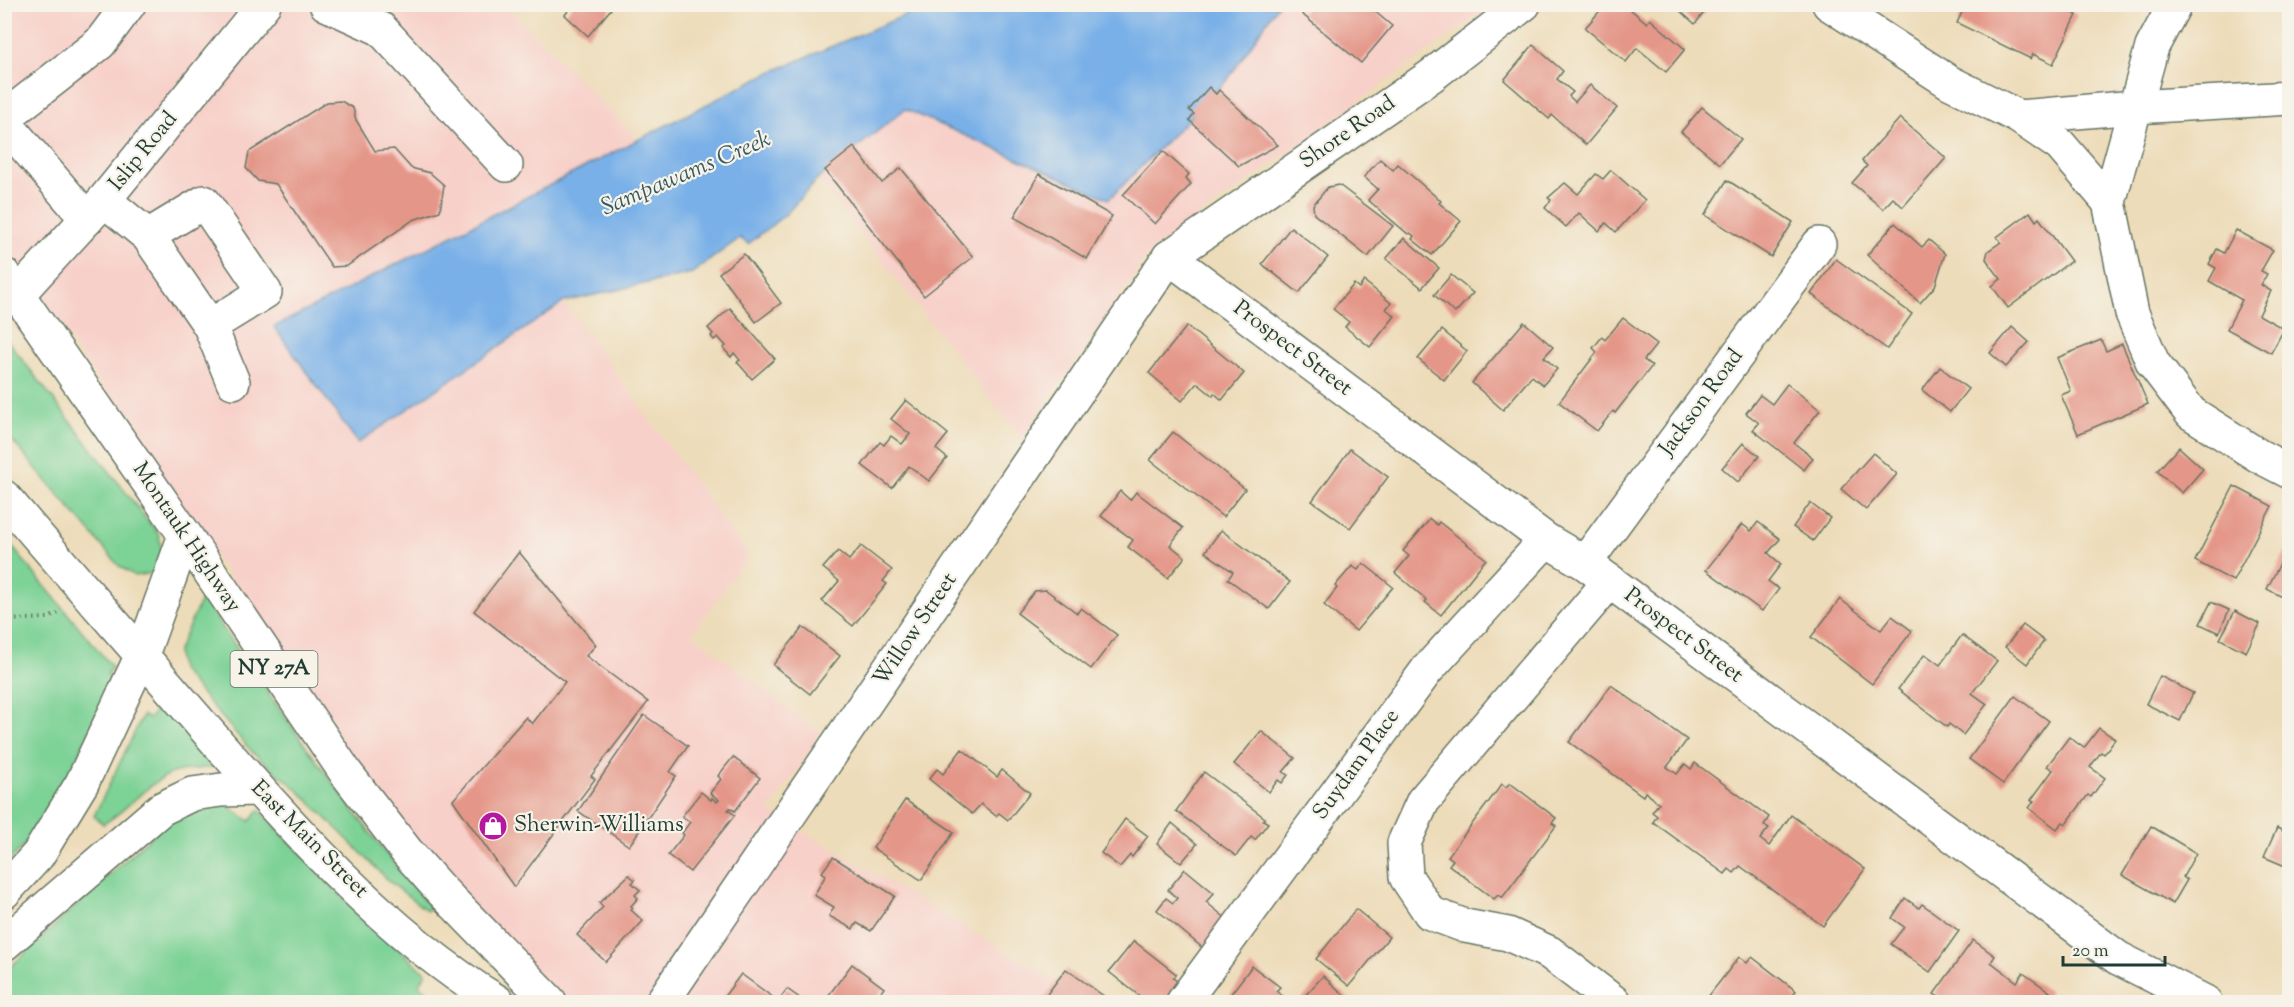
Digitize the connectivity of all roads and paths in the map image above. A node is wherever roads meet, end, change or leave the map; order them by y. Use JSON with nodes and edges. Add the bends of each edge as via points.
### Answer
{"nodes":[{"id":1,"x":129,"y":4,"type":"edge"},
{"id":2,"x":264,"y":4,"type":"edge"},
{"id":3,"x":326,"y":4,"type":"edge"},
{"id":4,"x":1524,"y":4,"type":"edge"},
{"id":5,"x":1829,"y":4,"type":"edge"},
{"id":6,"x":2175,"y":4,"type":"edge"},
{"id":7,"x":2289,"y":98,"type":"edge"},
{"id":8,"x":2135,"y":107,"type":"junction"},
{"id":9,"x":2019,"y":117,"type":"junction"},
{"id":10,"x":4,"y":120,"type":"edge"},
{"id":11,"x":506,"y":165,"type":"dead end"},
{"id":12,"x":2109,"y":202,"type":"junction"},
{"id":13,"x":96,"y":210,"type":"junction"},
{"id":14,"x":148,"y":236,"type":"junction"},
{"id":15,"x":1819,"y":244,"type":"dead end"},
{"id":16,"x":1169,"y":257,"type":"junction"},
{"id":17,"x":11,"y":285,"type":"edge"},
{"id":18,"x":210,"y":326,"type":"junction"},
{"id":19,"x":232,"y":382,"type":"dead end"},
{"id":20,"x":2289,"y":472,"type":"edge"},
{"id":21,"x":4,"y":497,"type":"edge"},
{"id":22,"x":185,"y":535,"type":"junction"},
{"id":23,"x":1546,"y":540,"type":"junction"},
{"id":24,"x":1598,"y":572,"type":"junction"},
{"id":25,"x":59,"y":612,"type":"dead end"},
{"id":26,"x":4,"y":620,"type":"edge"},
{"id":27,"x":142,"y":655,"type":"junction"},
{"id":28,"x":257,"y":789,"type":"junction"},
{"id":29,"x":4,"y":892,"type":"edge"},
{"id":30,"x":4,"y":944,"type":"edge"},
{"id":31,"x":498,"y":1002,"type":"edge"},
{"id":32,"x":550,"y":1002,"type":"edge"},
{"id":33,"x":662,"y":1002,"type":"edge"},
{"id":34,"x":1183,"y":1002,"type":"edge"},
{"id":35,"x":1614,"y":1002,"type":"edge"},
{"id":36,"x":2205,"y":1002,"type":"edge"}],
"edges":[{"from":1,"to":10,"type":"street","via":[[100,43]]},
{"from":2,"to":13,"type":"street","name":"Islip Road"},
{"from":3,"to":11,"type":"street","via":[[381,29]]},
{"from":4,"to":16,"type":"street","name":"Shore Road","via":[[1431,76]]},
{"from":5,"to":9,"type":"street","via":[[1949,82]]},
{"from":6,"to":8,"type":"street","via":[[2151,47]]},
{"from":7,"to":8,"type":"street"},
{"from":8,"to":9,"type":"street"},
{"from":8,"to":12,"type":"street"},
{"from":9,"to":12,"type":"street","via":[[2060,145]]},
{"from":10,"to":13,"type":"street"},
{"from":12,"to":20,"type":"street","via":[[2132,313],[2153,363],[2191,413]]},
{"from":13,"to":14,"type":"street"},
{"from":13,"to":17,"type":"street","name":"Islip Road"},
{"from":14,"to":18,"type":"street"},
{"from":14,"to":18,"type":"street","via":[[204,202],[265,292]]},
{"from":15,"to":24,"type":"street","name":"Jackson Road"},
{"from":16,"to":23,"type":"street","name":"Prospect Street"},
{"from":16,"to":33,"type":"street","name":"Willow Street"},
{"from":17,"to":22,"type":"street","name":"Montauk Highway","number":"NY 27A"},
{"from":18,"to":19,"type":"street"},
{"from":21,"to":27,"type":"street"},
{"from":22,"to":27,"type":"street"},
{"from":22,"to":32,"type":"street","name":"Montauk Highway","number":"NY 27A","via":[[367,801],[438,887]]},
{"from":23,"to":24,"type":"street","name":"Prospect Street"},
{"from":23,"to":34,"type":"street","name":"Suydam Place","via":[[1427,670]]},
{"from":24,"to":35,"type":"street","name":"Jackson Road","via":[[1423,801],[1404,843],[1406,877],[1430,913],[1465,926],[1508,934],[1550,952]]},
{"from":24,"to":36,"type":"street","name":"Prospect Street","via":[[2118,958]]},
{"from":25,"to":26,"type":"path","via":[[48,618]]},
{"from":27,"to":28,"type":"street","name":"East Main Street"},
{"from":27,"to":29,"type":"street","via":[[68,807],[38,855]]},
{"from":28,"to":30,"type":"street","via":[[192,794],[161,809]]},
{"from":28,"to":31,"type":"street","name":"East Main Street","via":[[387,918]]}]}
